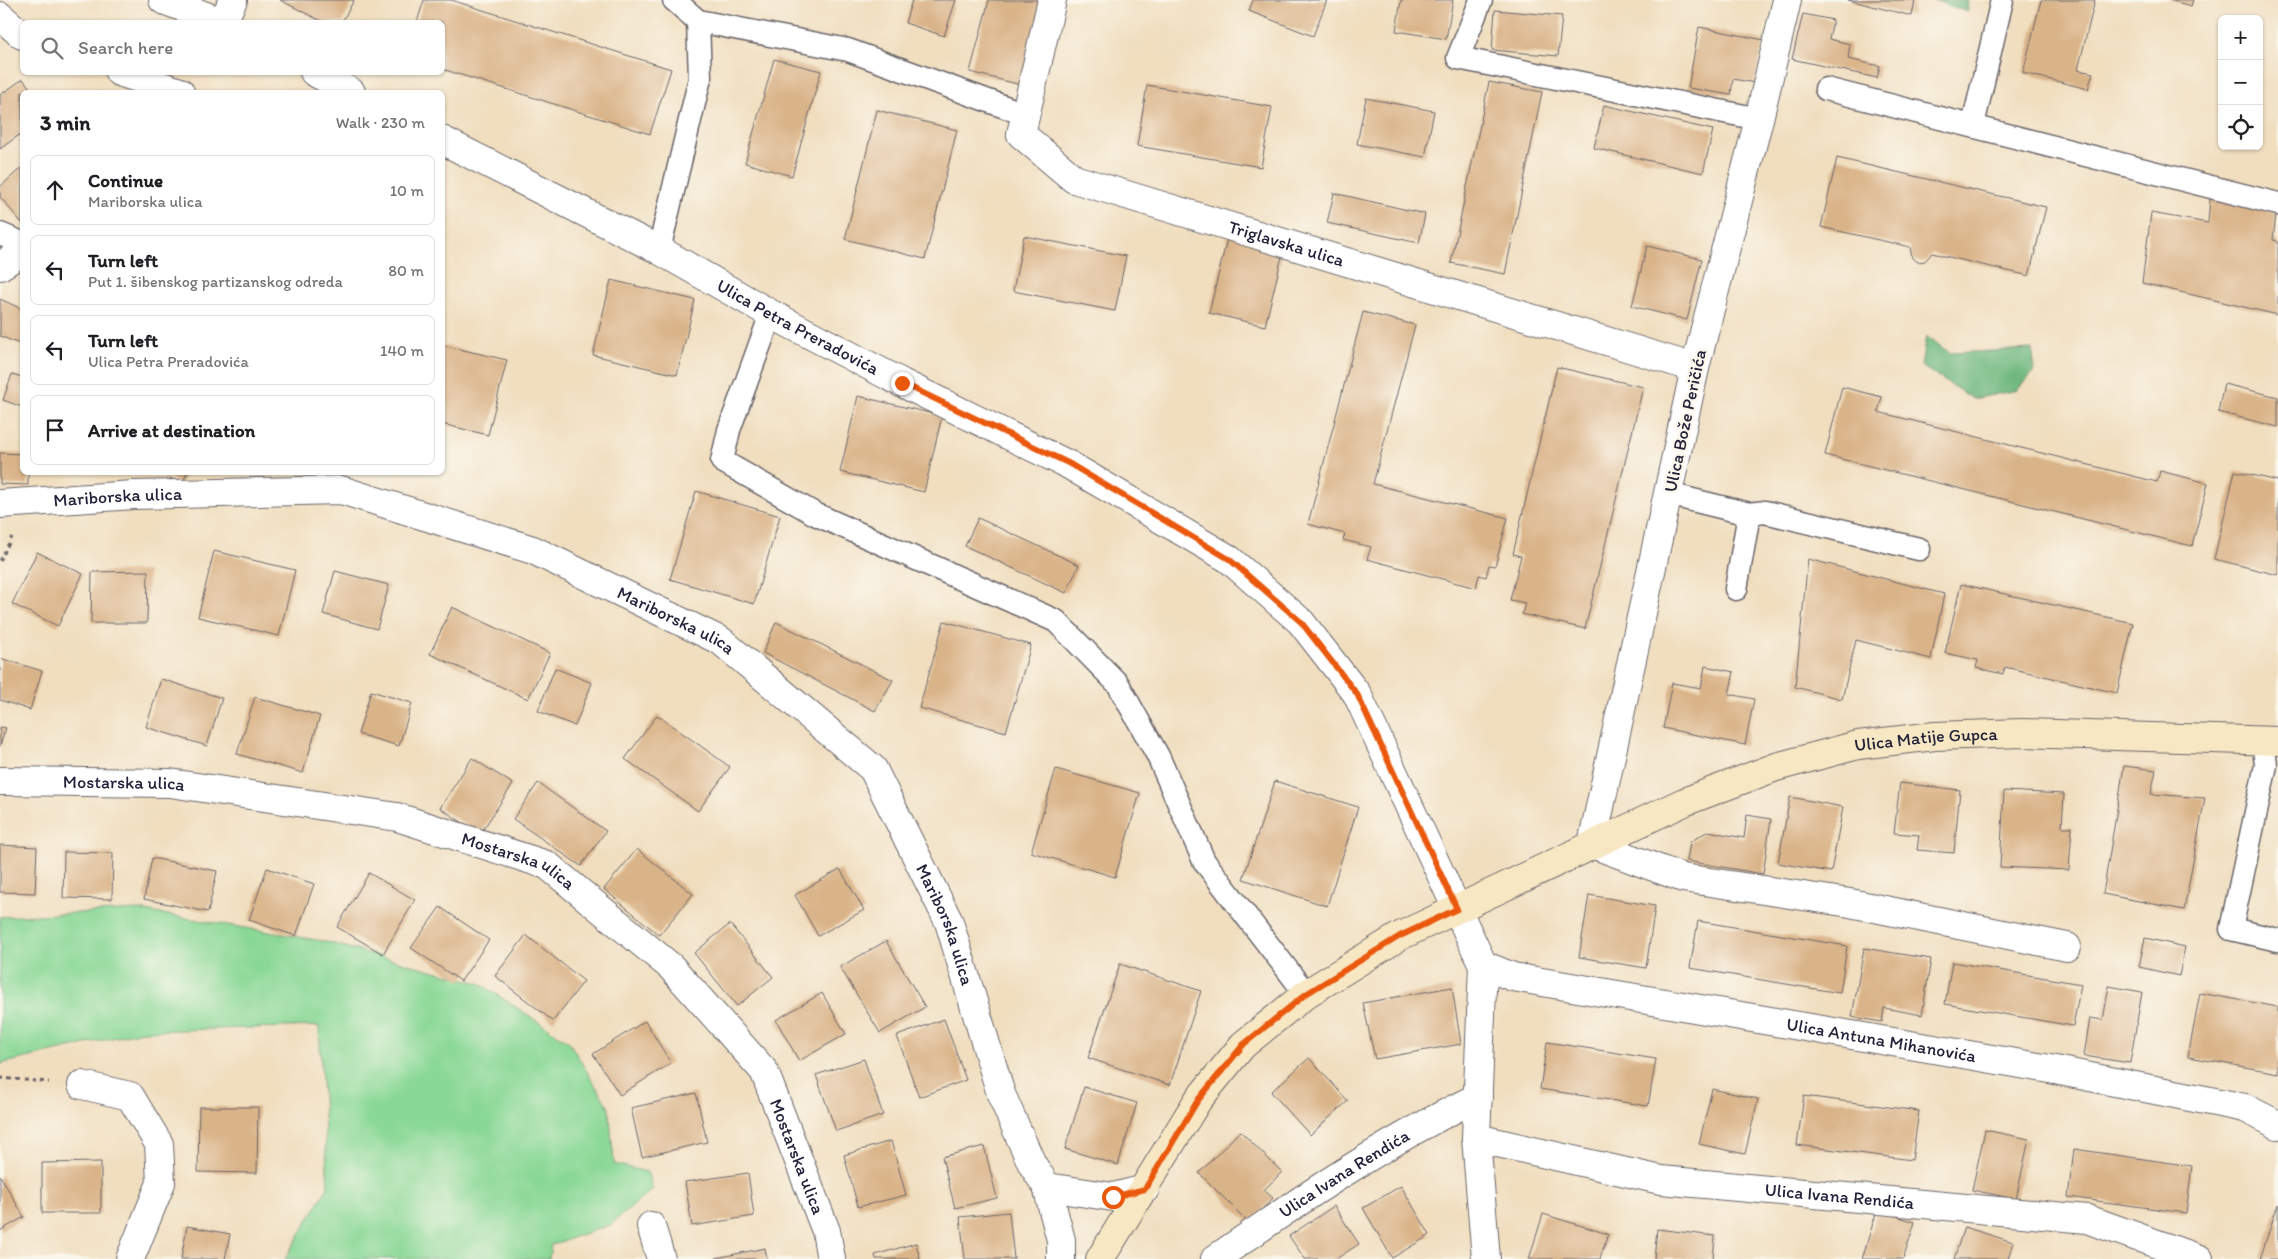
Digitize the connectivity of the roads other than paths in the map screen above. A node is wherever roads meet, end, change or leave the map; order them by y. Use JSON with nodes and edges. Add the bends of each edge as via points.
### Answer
{"nodes":[{"id":1,"x":162,"y":0,"type":"edge"},
{"id":2,"x":234,"y":0,"type":"edge"},
{"id":3,"x":674,"y":0,"type":"edge"},
{"id":4,"x":1052,"y":0,"type":"edge"},
{"id":5,"x":1481,"y":0,"type":"edge"},
{"id":6,"x":1787,"y":0,"type":"edge"},
{"id":7,"x":2002,"y":0,"type":"edge"},
{"id":8,"x":0,"y":16,"type":"edge"},
{"id":9,"x":217,"y":20,"type":"edge"},
{"id":10,"x":223,"y":20,"type":"edge"},
{"id":11,"x":698,"y":21,"type":"junction"},
{"id":12,"x":20,"y":33,"type":"edge"},
{"id":13,"x":128,"y":75,"type":"edge"},
{"id":14,"x":320,"y":75,"type":"edge"},
{"id":15,"x":1826,"y":89,"type":"dead end"},
{"id":16,"x":174,"y":90,"type":"edge"},
{"id":17,"x":347,"y":90,"type":"edge"},
{"id":18,"x":1027,"y":115,"type":"junction"},
{"id":19,"x":1759,"y":119,"type":"junction"},
{"id":20,"x":1973,"y":125,"type":"junction"},
{"id":21,"x":445,"y":142,"type":"edge"},
{"id":22,"x":2278,"y":204,"type":"edge"},
{"id":23,"x":0,"y":234,"type":"edge"},
{"id":24,"x":20,"y":242,"type":"edge"},
{"id":25,"x":659,"y":250,"type":"junction"},
{"id":26,"x":20,"y":253,"type":"edge"},
{"id":27,"x":0,"y":266,"type":"edge"},
{"id":28,"x":771,"y":314,"type":"junction"},
{"id":29,"x":1695,"y":368,"type":"junction"},
{"id":30,"x":1668,"y":494,"type":"junction"},
{"id":31,"x":0,"y":504,"type":"edge"},
{"id":32,"x":1750,"y":514,"type":"junction"},
{"id":33,"x":1919,"y":549,"type":"dead end"},
{"id":34,"x":1736,"y":589,"type":"dead end"},
{"id":35,"x":2270,"y":741,"type":"edge"},
{"id":36,"x":0,"y":781,"type":"edge"},
{"id":37,"x":1592,"y":844,"type":"junction"},
{"id":38,"x":1457,"y":909,"type":"junction"},
{"id":39,"x":2278,"y":940,"type":"edge"},
{"id":40,"x":2067,"y":947,"type":"dead end"},
{"id":41,"x":1483,"y":965,"type":"junction"},
{"id":42,"x":1306,"y":994,"type":"junction"},
{"id":43,"x":82,"y":1085,"type":"road end"},
{"id":44,"x":1478,"y":1097,"type":"junction"},
{"id":45,"x":2278,"y":1125,"type":"edge"},
{"id":46,"x":1476,"y":1138,"type":"junction"},
{"id":47,"x":1047,"y":1187,"type":"junction"},
{"id":48,"x":1145,"y":1189,"type":"junction"},
{"id":49,"x":651,"y":1226,"type":"dead end"},
{"id":50,"x":130,"y":1259,"type":"edge"},
{"id":51,"x":661,"y":1259,"type":"edge"},
{"id":52,"x":831,"y":1259,"type":"edge"},
{"id":53,"x":1061,"y":1259,"type":"edge"},
{"id":54,"x":1100,"y":1259,"type":"edge"},
{"id":55,"x":1215,"y":1259,"type":"edge"},
{"id":56,"x":1486,"y":1259,"type":"edge"},
{"id":57,"x":2199,"y":1259,"type":"edge"}],
"edges":[{"from":1,"to":9,"type":"street"},
{"from":2,"to":10,"type":"street"},
{"from":3,"to":11,"type":"lane"},
{"from":4,"to":18,"type":"street","name":"Triglavska ulica"},
{"from":5,"to":19,"type":"lane","via":[[1458,58]]},
{"from":6,"to":19,"type":"street","name":"Ulica Bože Peričića"},
{"from":7,"to":20,"type":"lane"},
{"from":8,"to":12,"type":"street"},
{"from":11,"to":18,"type":"lane","via":[[848,50]]},
{"from":11,"to":25,"type":"lane","via":[[700,78]]},
{"from":13,"to":16,"type":"street"},
{"from":14,"to":17,"type":"street"},
{"from":15,"to":20,"type":"lane"},
{"from":18,"to":29,"type":"street","name":"Triglavska ulica","via":[[1021,134],[1074,179]]},
{"from":19,"to":29,"type":"street","name":"Ulica Bože Peričića"},
{"from":20,"to":22,"type":"lane"},
{"from":21,"to":25,"type":"street","name":"Ulica Petra Preradovića"},
{"from":23,"to":24,"type":"lane"},
{"from":25,"to":28,"type":"street","name":"Ulica Petra Preradovića"},
{"from":26,"to":27,"type":"street"},
{"from":28,"to":38,"type":"street","name":"Ulica Petra Preradovića","via":[[902,383],[1070,464],[1229,559],[1294,616],[1357,694]]},
{"from":28,"to":42,"type":"lane","via":[[729,430],[722,462],[815,514],[1056,621],[1118,684],[1158,756],[1204,861]]},
{"from":29,"to":30,"type":"street","name":"Ulica Bože Peričića"},
{"from":30,"to":32,"type":"lane"},
{"from":30,"to":37,"type":"street","name":"Ulica Bože Peričića"},
{"from":31,"to":47,"type":"street","name":"Mariborska ulica","via":[[134,495],[340,490],[533,550],[721,641],[873,769],[949,922],[1001,1094],[1032,1164]]},
{"from":32,"to":33,"type":"lane","via":[[1766,512]]},
{"from":32,"to":34,"type":"lane"},
{"from":35,"to":37,"type":"street","name":"Ulica Matije Gupca","via":[[2022,733],[1935,736],[1858,745],[1776,767],[1684,802]]},
{"from":35,"to":39,"type":"lane","via":[[2231,929]]},
{"from":36,"to":52,"type":"street","name":"Mostarska ulica","via":[[170,783],[397,817],[547,864],[671,967],[764,1071],[826,1231]]},
{"from":37,"to":38,"type":"street","name":"Ulica Matije Gupca"},
{"from":37,"to":40,"type":"street","via":[[1683,878],[1850,903]]},
{"from":38,"to":41,"type":"street","name":"Ulica Petra Preradovića"},
{"from":38,"to":42,"type":"street","name":"Ulica Matije Gupca","via":[[1400,936]]},
{"from":41,"to":44,"type":"street"},
{"from":41,"to":45,"type":"street","name":"Ulica Antuna Mihanovića","via":[[1513,977],[2050,1070],[2236,1106]]},
{"from":42,"to":48,"type":"street","name":"Ulica Matije Gupca","via":[[1244,1044],[1198,1100]]},
{"from":43,"to":50,"type":"street","via":[[130,1096],[159,1144],[161,1183]]},
{"from":44,"to":46,"type":"street"},
{"from":44,"to":55,"type":"street","name":"Ulica Ivana Rendića","via":[[1429,1121],[1323,1185]]},
{"from":46,"to":56,"type":"street"},
{"from":46,"to":57,"type":"street","name":"Ulica Ivana Rendića","via":[[1661,1180],[2087,1219]]},
{"from":47,"to":48,"type":"street","via":[[1113,1197]]},
{"from":47,"to":53,"type":"street","name":"Mariborska ulica","via":[[1061,1240]]},
{"from":48,"to":54,"type":"street","name":"Ulica Matije Gupca"},
{"from":49,"to":51,"type":"street"}]}
